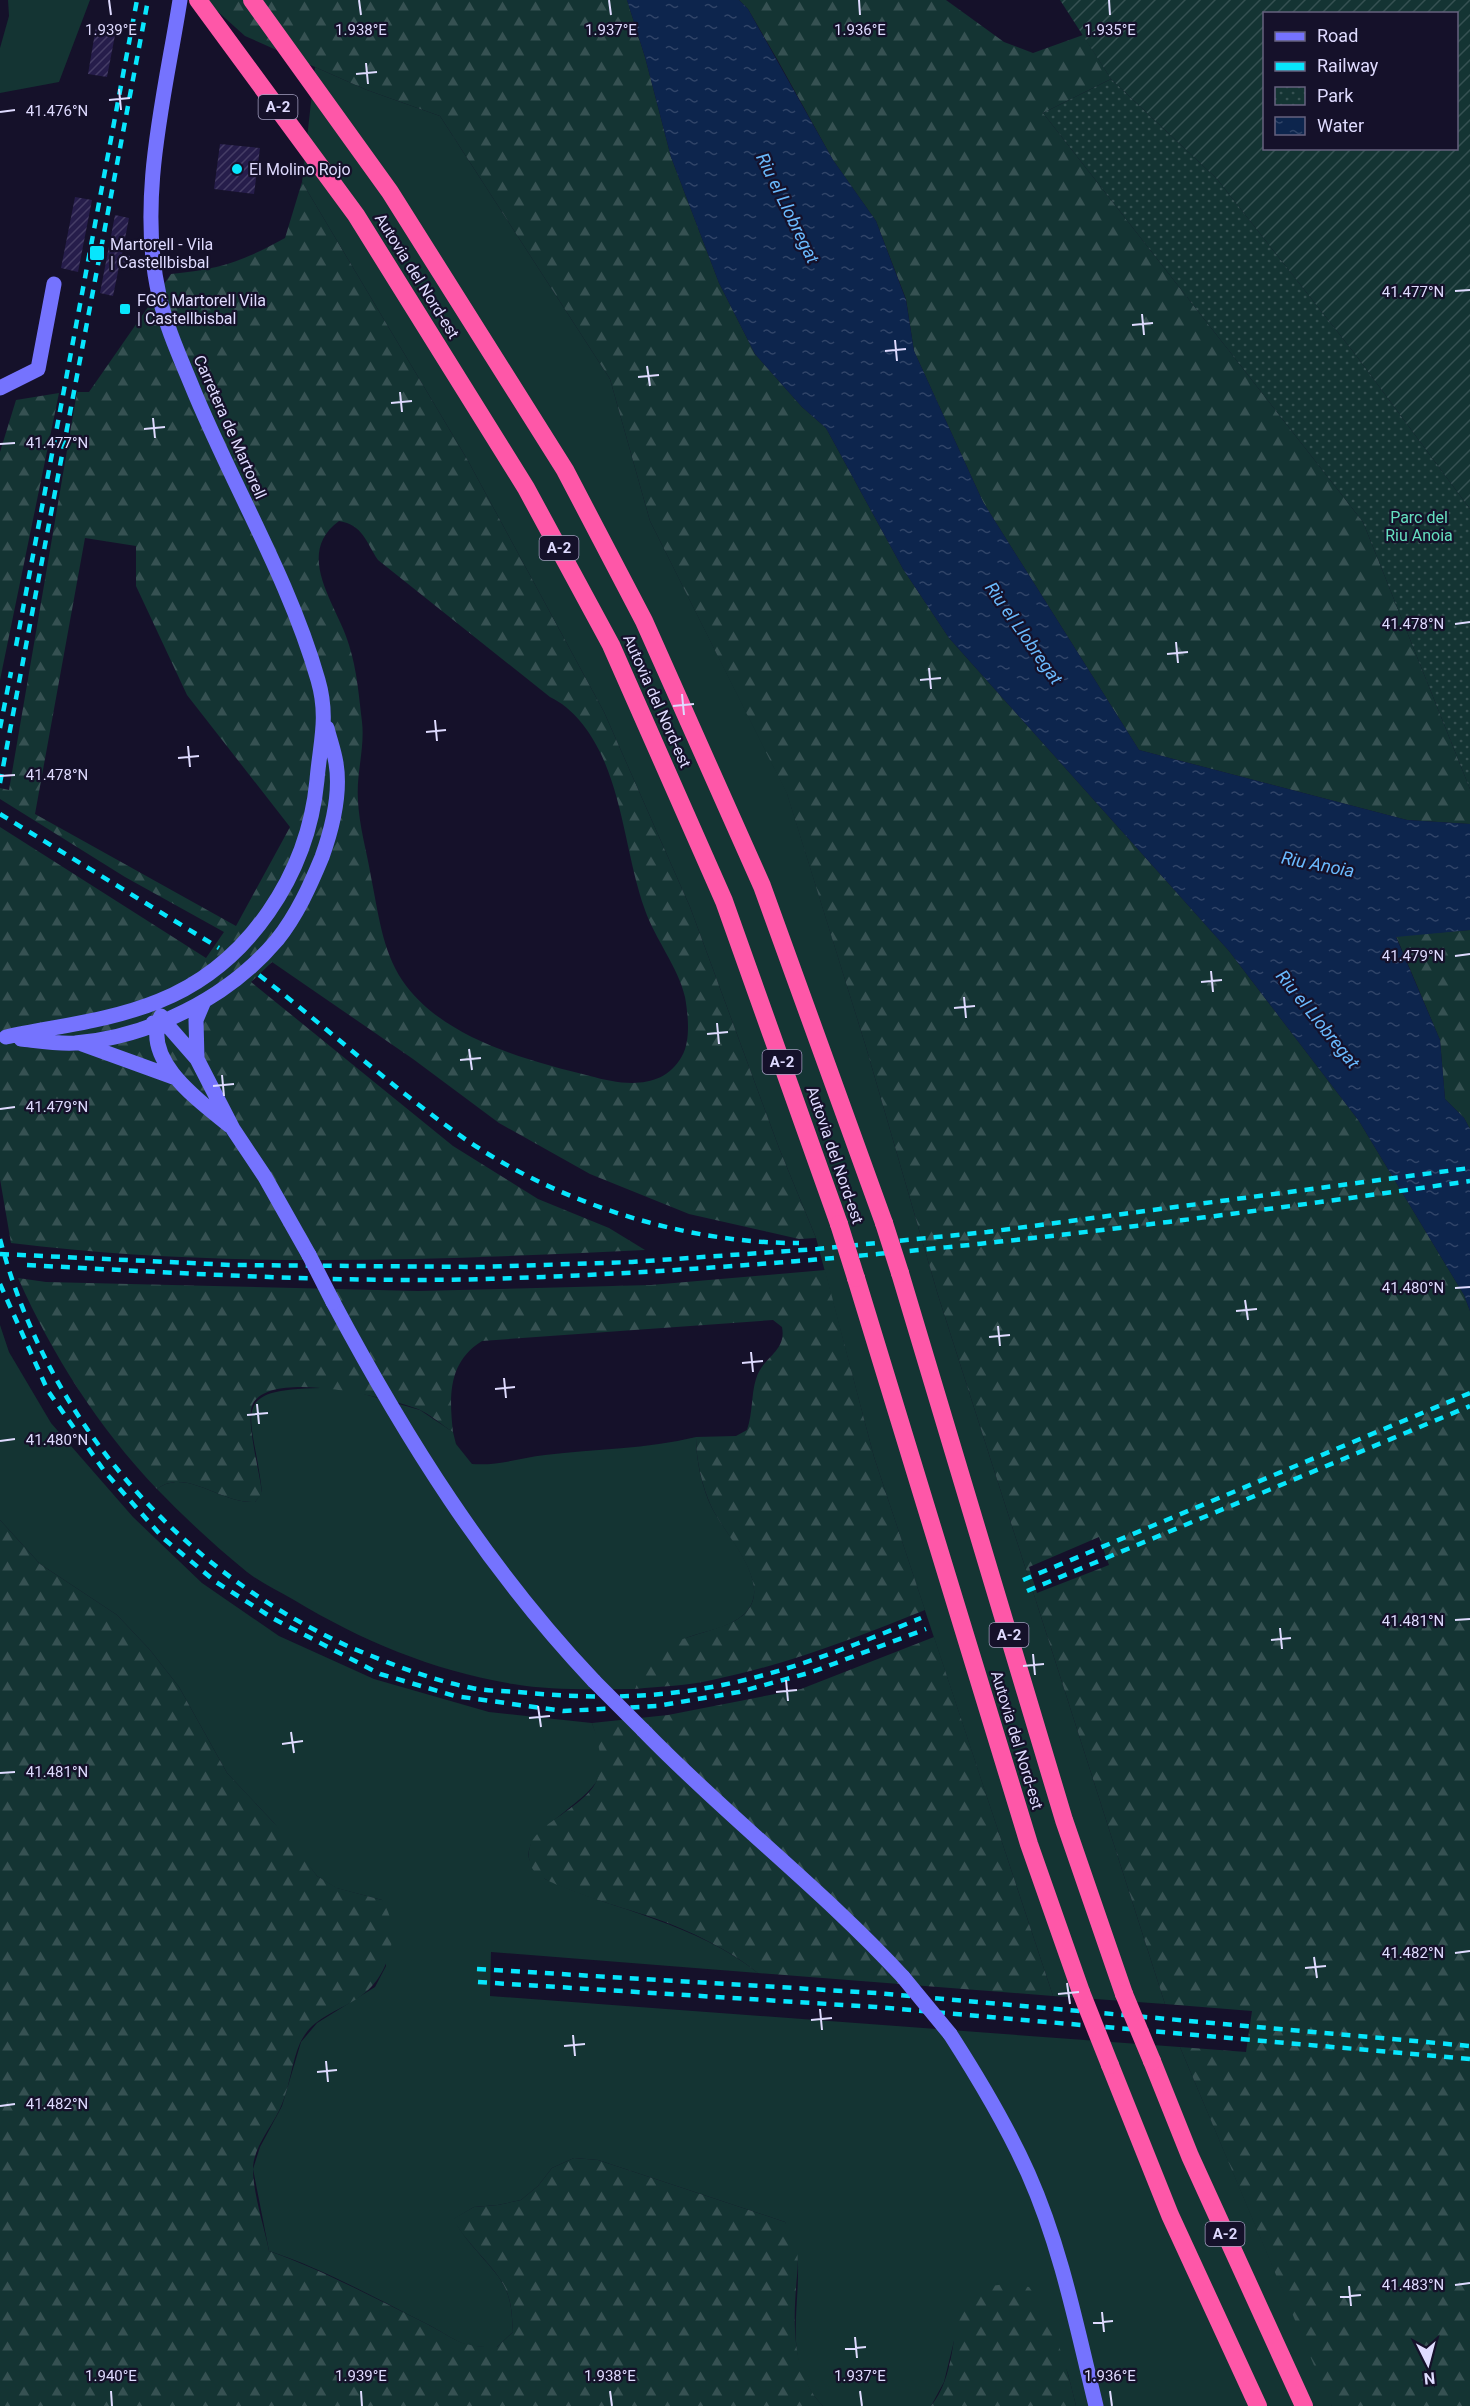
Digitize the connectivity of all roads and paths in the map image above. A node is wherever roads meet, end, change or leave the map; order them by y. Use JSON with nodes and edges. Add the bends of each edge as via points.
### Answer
{"nodes":[{"id":1,"x":180,"y":0,"type":"edge"},
{"id":2,"x":198,"y":0,"type":"edge"},
{"id":3,"x":252,"y":0,"type":"edge"},
{"id":4,"x":54,"y":284,"type":"dead end"},
{"id":5,"x":0,"y":388,"type":"edge"},
{"id":6,"x":326,"y":722,"type":"junction"},
{"id":7,"x":272,"y":906,"type":"junction"},
{"id":8,"x":204,"y":1001,"type":"junction"},
{"id":9,"x":101,"y":1019,"type":"junction"},
{"id":10,"x":157,"y":1023,"type":"junction"},
{"id":11,"x":3,"y":1037,"type":"edge"},
{"id":12,"x":76,"y":1043,"type":"junction"},
{"id":13,"x":197,"y":1059,"type":"junction"},
{"id":14,"x":173,"y":1077,"type":"junction"},
{"id":15,"x":233,"y":1129,"type":"junction"},
{"id":16,"x":1096,"y":2406,"type":"edge"},
{"id":17,"x":1258,"y":2406,"type":"edge"},
{"id":18,"x":1304,"y":2406,"type":"edge"}],
"edges":[{"from":1,"to":6,"type":"main road","name":"Carretera de Martorell","via":[[152,202],[153,267],[166,322],[203,414],[308,651]]},
{"from":2,"to":17,"type":"highway","name":"Autovia del Nord-est","number":"A-2","bridge":true,"via":[[356,215],[526,488],[611,645],[724,901],[839,1224],[1029,1844],[1082,1992],[1170,2215]]},
{"from":3,"to":18,"type":"highway","name":"Autovia del Nord-est","number":"A-2","bridge":true,"via":[[390,192],[565,470],[644,621],[762,886],[884,1223],[1064,1820],[1124,1994],[1190,2156]]},
{"from":4,"to":5,"type":"main road","via":[[38,369]]},
{"from":6,"to":7,"type":"main road","name":"Carretera de Martorell","via":[[310,822],[293,871]]},
{"from":6,"to":8,"type":"main road","via":[[336,765],[334,814],[311,885],[277,940]]},
{"from":7,"to":9,"type":"main road","via":[[245,941],[207,975],[163,1000]]},
{"from":7,"to":10,"type":"main road","via":[[259,940],[225,973],[161,1015]]},
{"from":8,"to":10,"type":"main road"},
{"from":8,"to":13,"type":"main road","via":[[196,1020]]},
{"from":9,"to":10,"type":"main road"},
{"from":9,"to":11,"type":"main road"},
{"from":10,"to":12,"type":"main road","via":[[124,1035]]},
{"from":10,"to":13,"type":"main road","via":[[175,1032]]},
{"from":10,"to":14,"type":"main road","via":[[159,1048]]},
{"from":11,"to":12,"type":"main road"},
{"from":12,"to":14,"type":"main road"},
{"from":13,"to":15,"type":"main road"},
{"from":14,"to":15,"type":"main road"},
{"from":15,"to":16,"type":"main road","bridge":true,"via":[[265,1177],[403,1428],[443,1492],[521,1599],[643,1730],[862,1935],[950,2034],[998,2113],[1046,2219]]}]}
